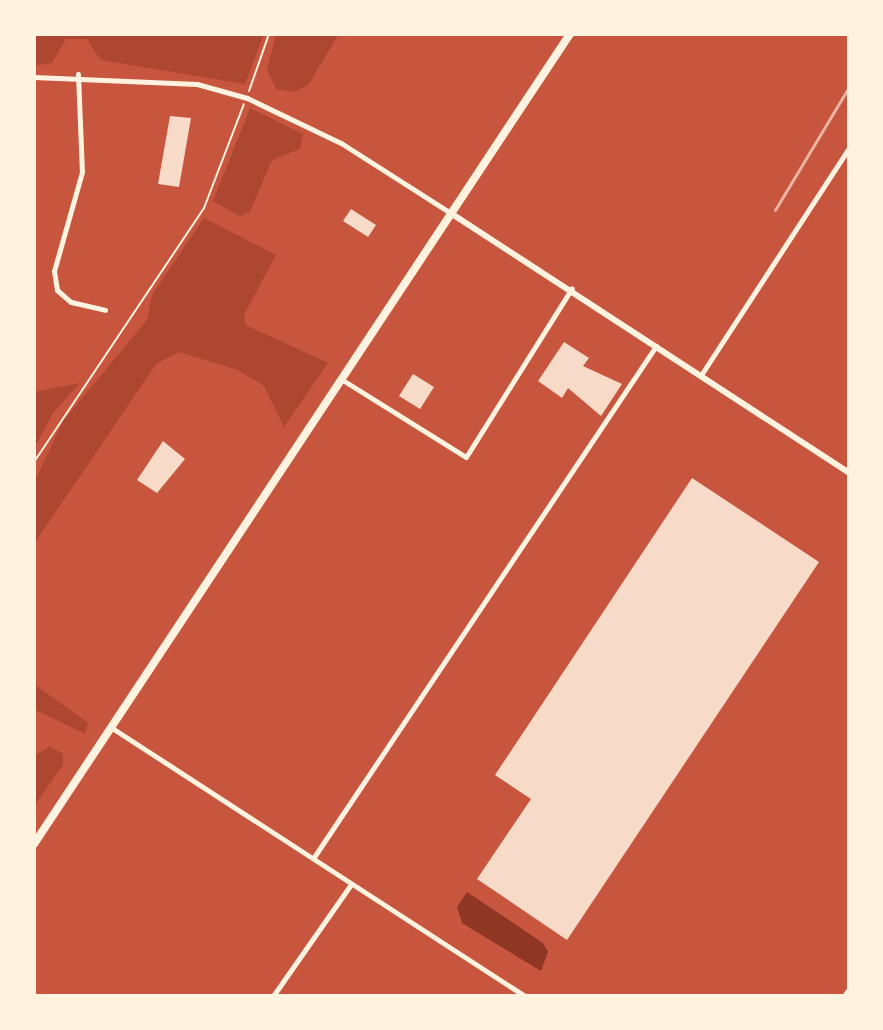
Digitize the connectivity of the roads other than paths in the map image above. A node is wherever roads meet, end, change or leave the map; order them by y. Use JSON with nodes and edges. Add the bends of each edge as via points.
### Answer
{"nodes":[{"id":1,"x":570,"y":34,"type":"edge"},
{"id":2,"x":78,"y":74,"type":"junction"},
{"id":3,"x":34,"y":77,"type":"edge"},
{"id":4,"x":849,"y":148,"type":"edge"},
{"id":5,"x":449,"y":212,"type":"junction"},
{"id":6,"x":572,"y":288,"type":"junction"},
{"id":7,"x":105,"y":310,"type":"dead end"},
{"id":8,"x":657,"y":345,"type":"junction"},
{"id":9,"x":701,"y":375,"type":"junction"},
{"id":10,"x":339,"y":379,"type":"junction"},
{"id":11,"x":849,"y":473,"type":"edge"},
{"id":12,"x":112,"y":728,"type":"junction"},
{"id":13,"x":34,"y":844,"type":"edge"},
{"id":14,"x":314,"y":857,"type":"junction"},
{"id":15,"x":351,"y":884,"type":"junction"},
{"id":16,"x":849,"y":989,"type":"edge"},
{"id":17,"x":273,"y":996,"type":"edge"},
{"id":18,"x":525,"y":996,"type":"edge"},
{"id":19,"x":844,"y":996,"type":"edge"}],
"edges":[{"from":1,"to":5,"type":"main road"},
{"from":2,"to":3,"type":"street"},
{"from":2,"to":5,"type":"street","via":[[197,84],[247,98],[341,143]]},
{"from":2,"to":7,"type":"street","via":[[82,172],[54,271],[57,290],[71,302]]},
{"from":4,"to":9,"type":"street"},
{"from":5,"to":6,"type":"street"},
{"from":5,"to":10,"type":"main road"},
{"from":6,"to":8,"type":"street"},
{"from":6,"to":10,"type":"street","via":[[466,457]]},
{"from":8,"to":9,"type":"street"},
{"from":8,"to":14,"type":"street"},
{"from":9,"to":11,"type":"street"},
{"from":10,"to":12,"type":"main road"},
{"from":12,"to":13,"type":"main road"},
{"from":12,"to":14,"type":"street"},
{"from":14,"to":15,"type":"street"},
{"from":15,"to":17,"type":"street"},
{"from":15,"to":18,"type":"street"},
{"from":16,"to":19,"type":"street"}]}
